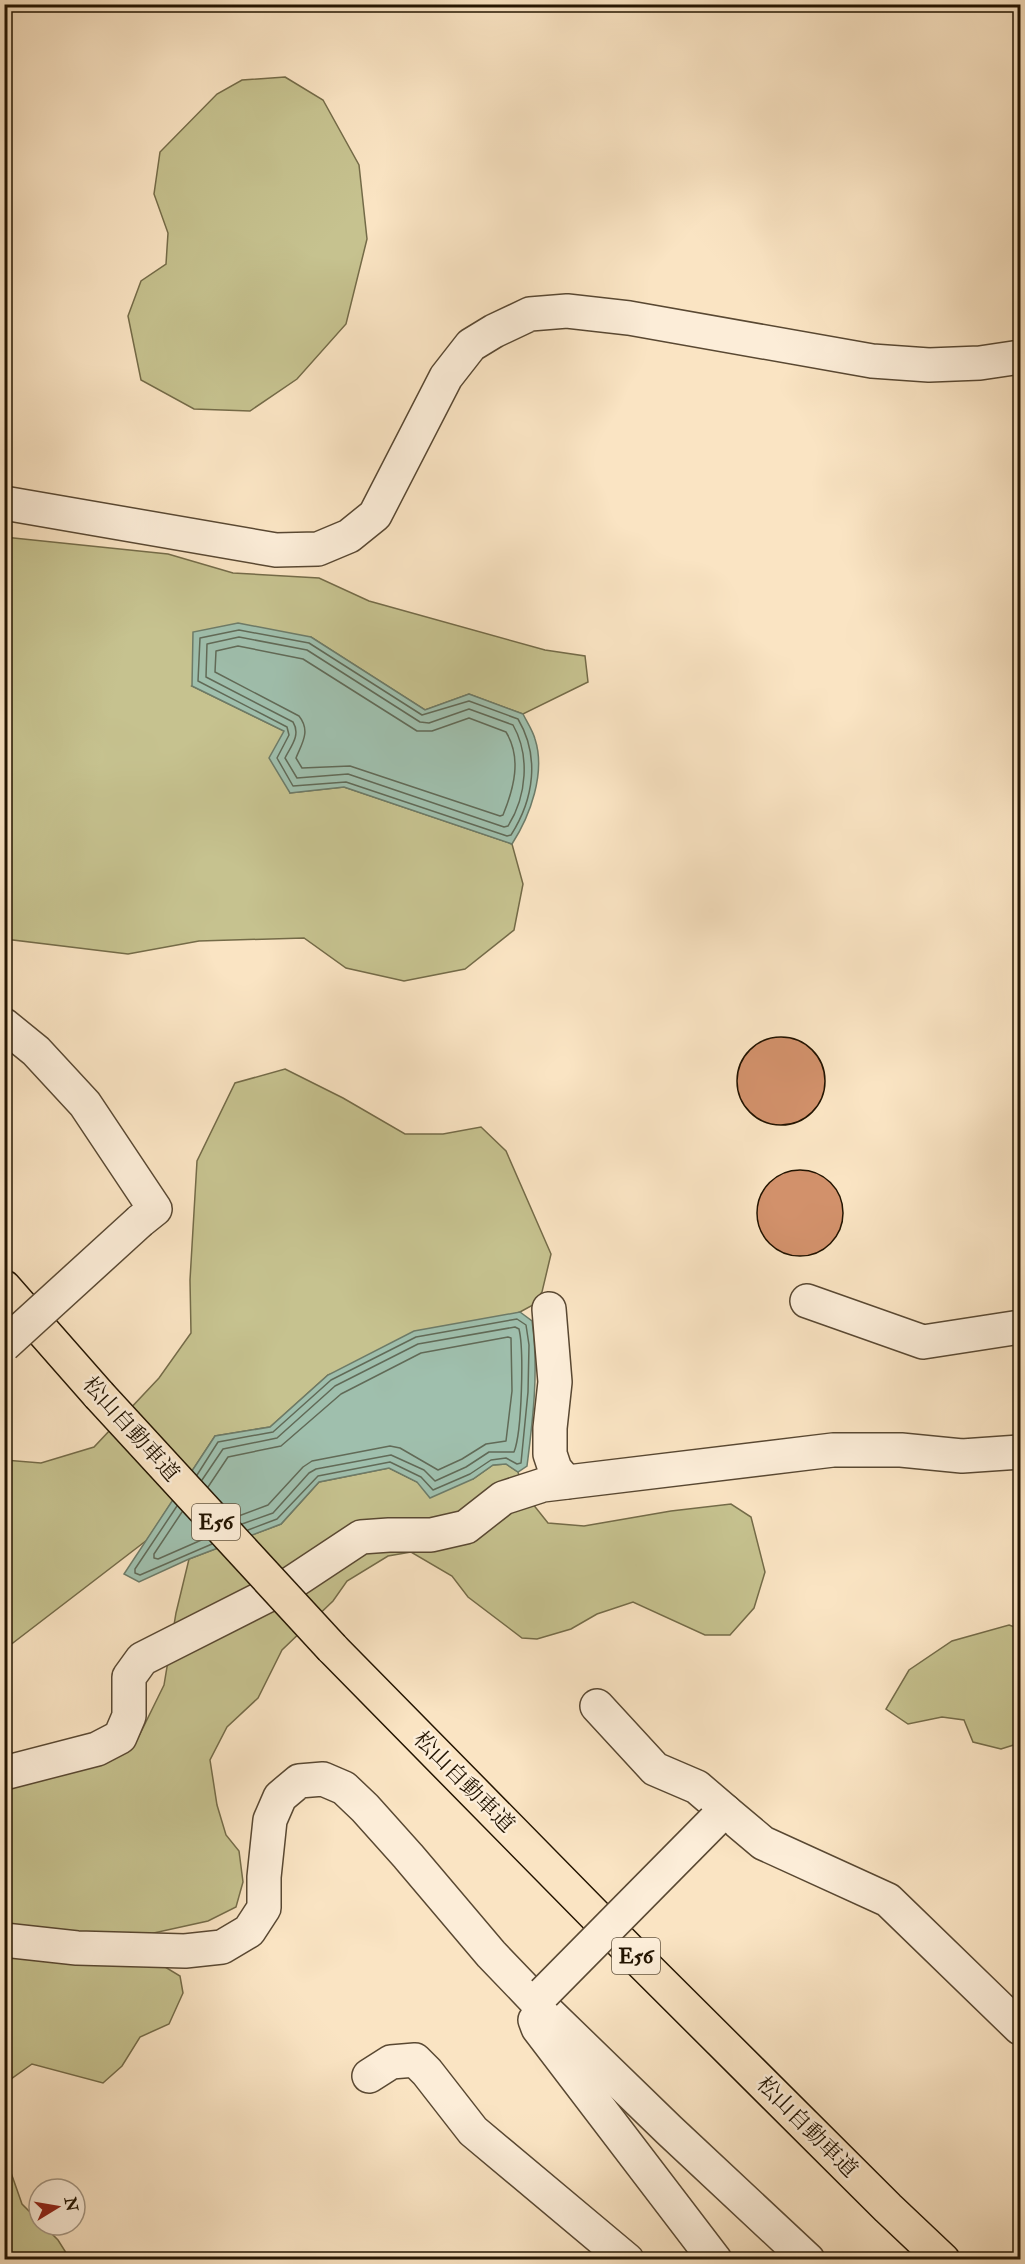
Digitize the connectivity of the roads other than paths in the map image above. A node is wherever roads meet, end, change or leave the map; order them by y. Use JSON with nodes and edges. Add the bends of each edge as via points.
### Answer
{"nodes":[{"id":1,"x":1020,"y":357,"type":"edge"},
{"id":2,"x":4,"y":503,"type":"edge"},
{"id":3,"x":4,"y":1025,"type":"edge"},
{"id":4,"x":4,"y":1287,"type":"edge"},
{"id":5,"x":807,"y":1301,"type":"dead end"},
{"id":6,"x":549,"y":1309,"type":"dead end"},
{"id":7,"x":1020,"y":1327,"type":"edge"},
{"id":8,"x":4,"y":1345,"type":"edge"},
{"id":9,"x":1020,"y":1452,"type":"edge"},
{"id":10,"x":566,"y":1482,"type":"junction"},
{"id":11,"x":597,"y":1706,"type":"dead end"},
{"id":12,"x":4,"y":1773,"type":"edge"},
{"id":13,"x":720,"y":1816,"type":"junction"},
{"id":14,"x":4,"y":1940,"type":"edge"},
{"id":15,"x":540,"y":1997,"type":"junction"},
{"id":16,"x":1020,"y":2028,"type":"edge"},
{"id":17,"x":369,"y":2076,"type":"dead end"},
{"id":18,"x":627,"y":2259,"type":"edge"},
{"id":19,"x":715,"y":2259,"type":"edge"},
{"id":20,"x":808,"y":2259,"type":"edge"},
{"id":21,"x":943,"y":2259,"type":"edge"}],
"edges":[{"from":1,"to":2,"type":"street","via":[[980,363],[872,361],[629,318],[567,311],[530,314],[471,345],[446,377],[375,515],[349,536],[318,549],[276,550]]},
{"from":3,"to":8,"type":"street","bridge":true,"via":[[36,1051],[85,1104],[155,1209]]},
{"from":4,"to":21,"type":"highway","name":"松山自動車道","number":"E56","bridge":true,"via":[[332,1648],[771,2092]]},
{"from":5,"to":7,"type":"street","via":[[923,1342]]},
{"from":6,"to":10,"type":"street","via":[[555,1382],[550,1454],[555,1469]]},
{"from":9,"to":10,"type":"street","via":[[962,1456],[902,1450],[833,1450]]},
{"from":10,"to":12,"type":"street","via":[[503,1498],[466,1527],[431,1535],[361,1537],[290,1584],[142,1659],[129,1677],[129,1716],[120,1737],[97,1749]]},
{"from":11,"to":13,"type":"street","via":[[655,1769],[697,1787]]},
{"from":13,"to":15,"type":"street","bridge":true},
{"from":13,"to":16,"type":"street","via":[[763,1843],[888,1900]]},
{"from":14,"to":15,"type":"street","via":[[77,1948],[185,1952],[222,1947],[249,1931],[264,1908],[270,1820],[280,1797],[298,1781],[322,1779],[344,1788],[365,1808],[491,1954]]},
{"from":15,"to":19,"type":"street","via":[[532,2012],[538,2028]]},
{"from":15,"to":20,"type":"street","via":[[669,2130]]},
{"from":17,"to":18,"type":"street","via":[[391,2062],[415,2060],[473,2131]]}]}
